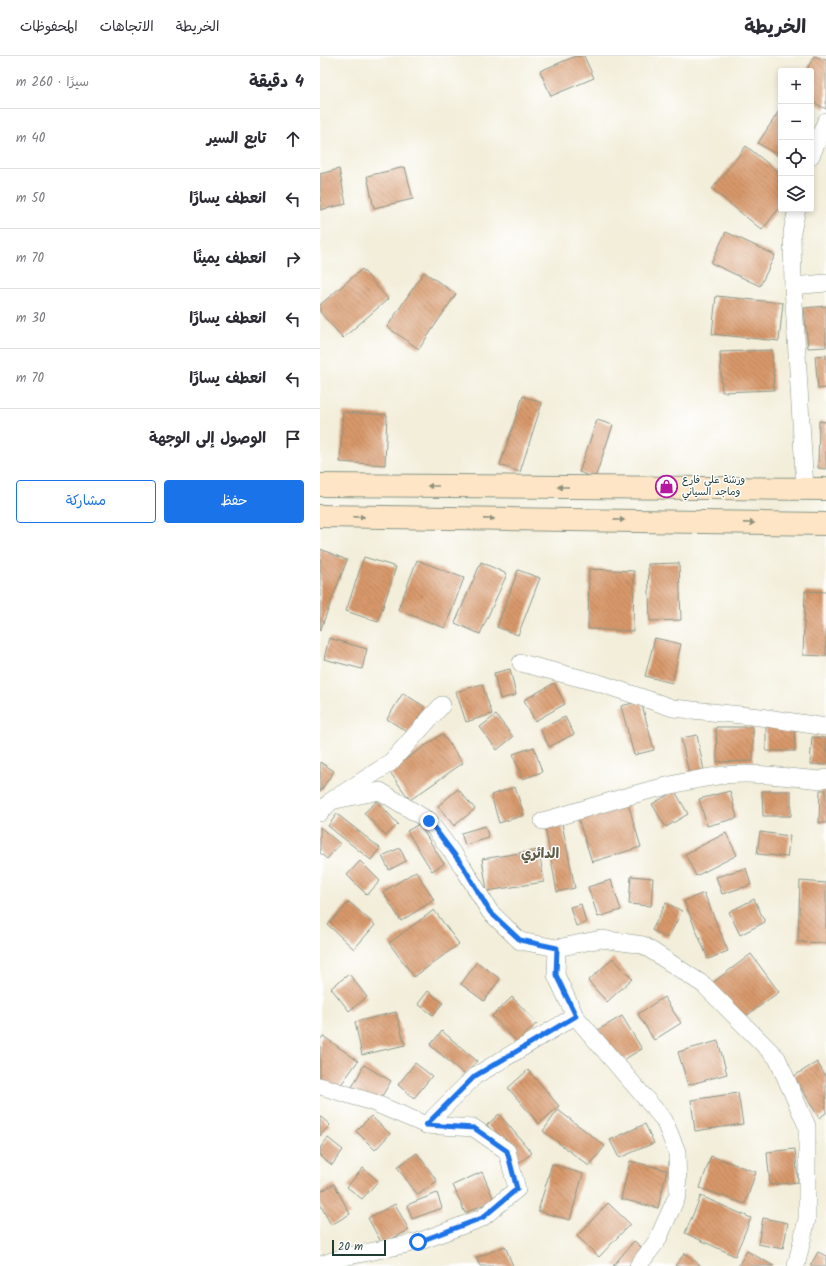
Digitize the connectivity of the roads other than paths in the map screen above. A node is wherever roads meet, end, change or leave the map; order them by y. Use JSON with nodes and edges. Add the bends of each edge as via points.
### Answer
{"nodes":[{"id":1,"x":826,"y":121,"type":"edge"},
{"id":2,"x":814,"y":149,"type":"edge"},
{"id":3,"x":796,"y":212,"type":"edge"},
{"id":4,"x":826,"y":283,"type":"edge"},
{"id":5,"x":793,"y":286,"type":"junction"},
{"id":6,"x":320,"y":485,"type":"edge"},
{"id":7,"x":585,"y":487,"type":"junction"},
{"id":8,"x":816,"y":489,"type":"edge"},
{"id":9,"x":320,"y":516,"type":"edge"},
{"id":10,"x":586,"y":520,"type":"junction"},
{"id":11,"x":826,"y":524,"type":"edge"},
{"id":12,"x":520,"y":664,"type":"dead end"},
{"id":13,"x":442,"y":705,"type":"dead end"},
{"id":14,"x":826,"y":727,"type":"edge"},
{"id":15,"x":826,"y":778,"type":"edge"},
{"id":16,"x":325,"y":807,"type":"edge"},
{"id":17,"x":543,"y":821,"type":"dead end"},
{"id":18,"x":557,"y":948,"type":"junction"},
{"id":19,"x":576,"y":1016,"type":"junction"},
{"id":20,"x":320,"y":1086,"type":"edge"},
{"id":21,"x":426,"y":1125,"type":"junction"},
{"id":22,"x":320,"y":1265,"type":"edge"},
{"id":23,"x":638,"y":1266,"type":"edge"},
{"id":24,"x":796,"y":1266,"type":"edge"}],
"edges":[{"from":1,"to":2,"type":"street"},
{"from":3,"to":5,"type":"street","via":[[792,232]]},
{"from":4,"to":5,"type":"street"},
{"from":5,"to":8,"type":"street"},
{"from":7,"to":6,"type":"main road","one_way":true},
{"from":7,"to":8,"type":"main road"},
{"from":7,"to":10,"type":"main road"},
{"from":9,"to":10,"type":"main road","one_way":true},
{"from":10,"to":11,"type":"main road","one_way":true},
{"from":12,"to":14,"type":"street","via":[[599,683],[673,708]]},
{"from":13,"to":16,"type":"street","via":[[390,763]]},
{"from":15,"to":17,"type":"street","via":[[820,780],[760,775],[718,776],[656,789]]},
{"from":16,"to":18,"type":"street","via":[[380,791],[429,821],[463,866],[490,912],[520,940]]},
{"from":18,"to":19,"type":"street","via":[[556,975]]},
{"from":18,"to":24,"type":"street","via":[[601,939],[643,945],[704,985],[777,1058],[806,1126],[807,1219]]},
{"from":19,"to":21,"type":"street","via":[[475,1076]]},
{"from":19,"to":23,"type":"street","via":[[664,1120],[677,1152],[678,1194],[657,1240]]},
{"from":20,"to":21,"type":"street","via":[[372,1102]]},
{"from":21,"to":22,"type":"street","via":[[474,1128],[507,1151],[517,1189],[482,1218],[418,1242],[344,1257]]}]}
